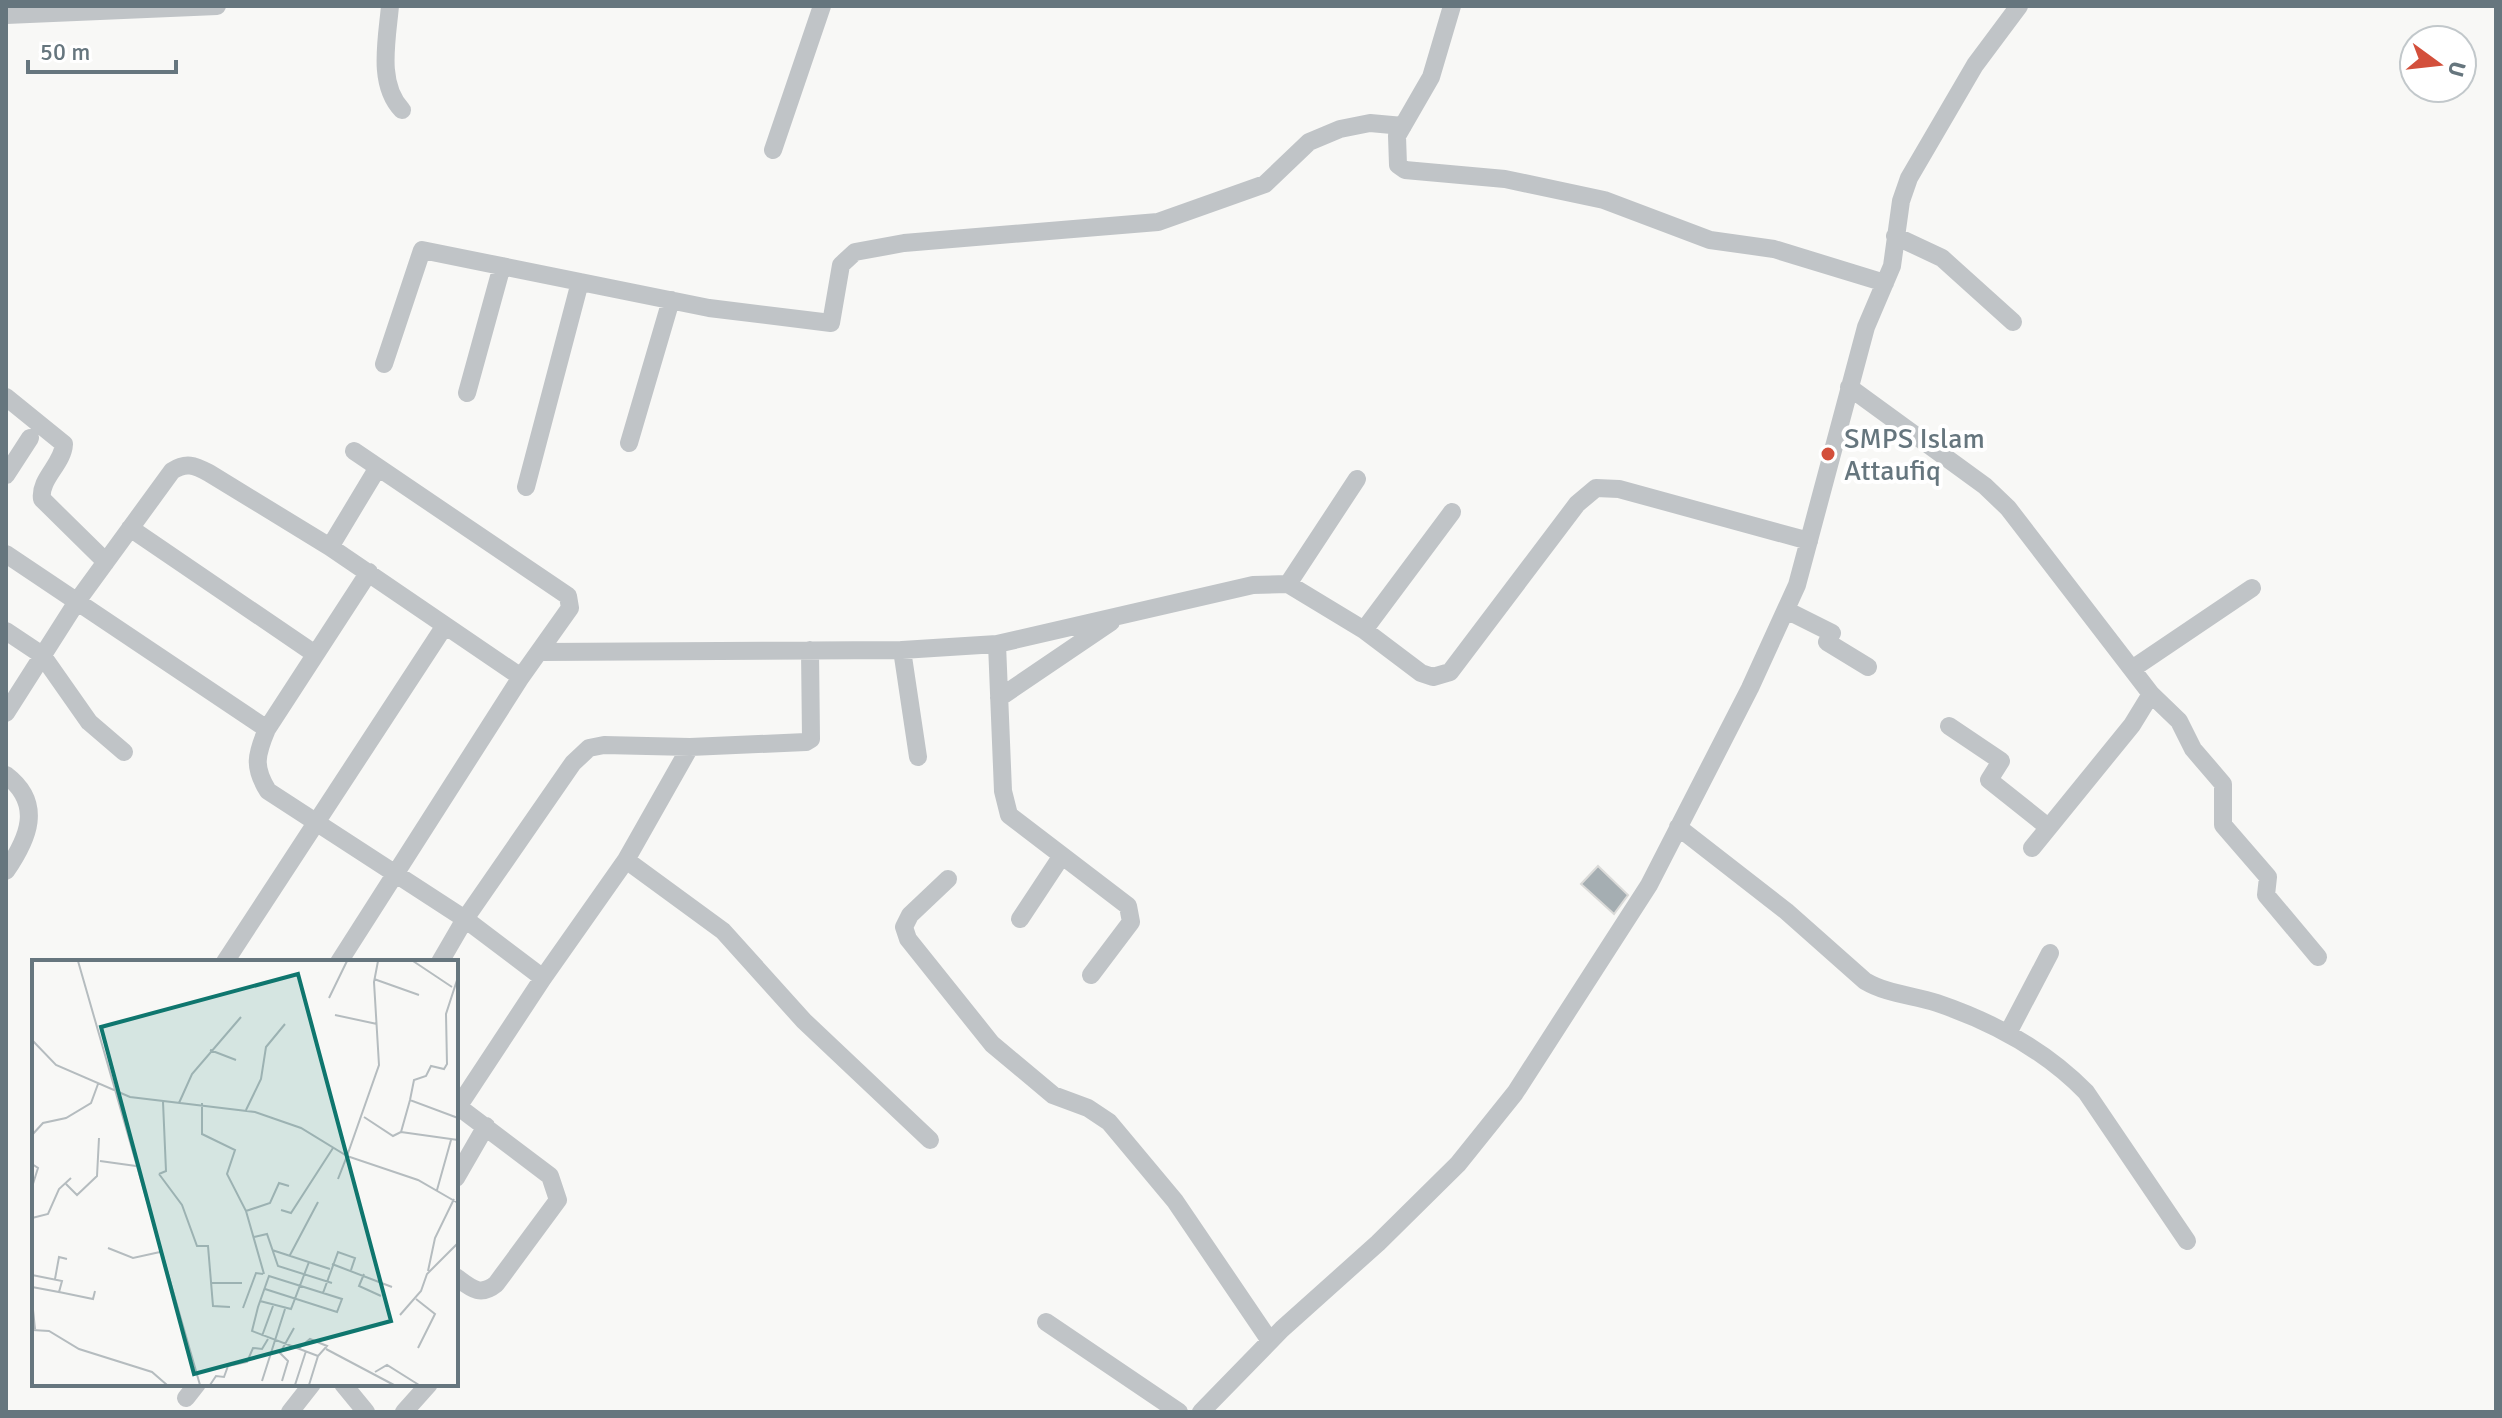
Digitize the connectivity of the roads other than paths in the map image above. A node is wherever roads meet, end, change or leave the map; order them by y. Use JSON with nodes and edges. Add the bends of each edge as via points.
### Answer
{"nodes":[{"id":1,"x":217,"y":6,"type":"edge"},
{"id":2,"x":390,"y":6,"type":"edge"},
{"id":3,"x":822,"y":6,"type":"edge"},
{"id":4,"x":1452,"y":6,"type":"edge"},
{"id":5,"x":2019,"y":6,"type":"edge"},
{"id":6,"x":6,"y":15,"type":"edge"},
{"id":7,"x":402,"y":110,"type":"dead end"},
{"id":8,"x":1403,"y":126,"type":"junction"},
{"id":9,"x":773,"y":150,"type":"dead end"},
{"id":10,"x":1895,"y":236,"type":"junction"},
{"id":11,"x":502,"y":266,"type":"junction"},
{"id":12,"x":580,"y":282,"type":"junction"},
{"id":13,"x":1885,"y":283,"type":"junction"},
{"id":14,"x":671,"y":300,"type":"junction"},
{"id":15,"x":2013,"y":322,"type":"dead end"},
{"id":16,"x":384,"y":364,"type":"dead end"},
{"id":17,"x":1849,"y":387,"type":"junction"},
{"id":18,"x":467,"y":393,"type":"dead end"},
{"id":19,"x":6,"y":397,"type":"edge"},
{"id":20,"x":30,"y":438,"type":"dead end"},
{"id":21,"x":629,"y":443,"type":"dead end"},
{"id":22,"x":354,"y":451,"type":"dead end"},
{"id":23,"x":377,"y":469,"type":"junction"},
{"id":24,"x":6,"y":475,"type":"edge"},
{"id":25,"x":1357,"y":479,"type":"dead end"},
{"id":26,"x":526,"y":487,"type":"dead end"},
{"id":27,"x":1452,"y":512,"type":"dead end"},
{"id":28,"x":130,"y":528,"type":"junction"},
{"id":29,"x":1809,"y":541,"type":"junction"},
{"id":30,"x":330,"y":547,"type":"junction"},
{"id":31,"x":96,"y":553,"type":"junction"},
{"id":32,"x":6,"y":554,"type":"edge"},
{"id":33,"x":369,"y":572,"type":"junction"},
{"id":34,"x":1288,"y":584,"type":"junction"},
{"id":35,"x":2252,"y":588,"type":"dead end"},
{"id":36,"x":78,"y":600,"type":"junction"},
{"id":37,"x":1786,"y":610,"type":"junction"},
{"id":38,"x":1120,"y":616,"type":"junction"},
{"id":39,"x":444,"y":627,"type":"junction"},
{"id":40,"x":1364,"y":630,"type":"junction"},
{"id":41,"x":6,"y":631,"type":"edge"},
{"id":42,"x":997,"y":644,"type":"junction"},
{"id":43,"x":810,"y":650,"type":"junction"},
{"id":44,"x":902,"y":650,"type":"junction"},
{"id":45,"x":541,"y":652,"type":"junction"},
{"id":46,"x":315,"y":654,"type":"junction"},
{"id":47,"x":42,"y":655,"type":"junction"},
{"id":48,"x":1868,"y":667,"type":"dead end"},
{"id":49,"x":2132,"y":669,"type":"junction"},
{"id":50,"x":521,"y":677,"type":"junction"},
{"id":51,"x":2151,"y":694,"type":"junction"},
{"id":52,"x":999,"y":698,"type":"junction"},
{"id":53,"x":6,"y":713,"type":"edge"},
{"id":54,"x":1949,"y":726,"type":"dead end"},
{"id":55,"x":267,"y":729,"type":"junction"},
{"id":56,"x":690,"y":747,"type":"junction"},
{"id":57,"x":124,"y":752,"type":"dead end"},
{"id":58,"x":918,"y":757,"type":"dead end"},
{"id":59,"x":6,"y":775,"type":"edge"},
{"id":60,"x":316,"y":820,"type":"junction"},
{"id":61,"x":1678,"y":827,"type":"junction"},
{"id":62,"x":2048,"y":827,"type":"junction"},
{"id":63,"x":2032,"y":848,"type":"dead end"},
{"id":64,"x":1061,"y":857,"type":"junction"},
{"id":65,"x":626,"y":860,"type":"junction"},
{"id":66,"x":6,"y":871,"type":"edge"},
{"id":67,"x":395,"y":874,"type":"junction"},
{"id":68,"x":948,"y":879,"type":"dead end"},
{"id":69,"x":465,"y":919,"type":"junction"},
{"id":70,"x":1020,"y":919,"type":"dead end"},
{"id":71,"x":2050,"y":953,"type":"dead end"},
{"id":72,"x":2318,"y":957,"type":"dead end"},
{"id":73,"x":226,"y":960,"type":"edge"},
{"id":74,"x":340,"y":960,"type":"edge"},
{"id":75,"x":441,"y":960,"type":"edge"},
{"id":76,"x":1091,"y":975,"type":"dead end"},
{"id":77,"x":543,"y":978,"type":"junction"},
{"id":78,"x":2008,"y":1033,"type":"junction"},
{"id":79,"x":458,"y":1105,"type":"edge"},
{"id":80,"x":458,"y":1107,"type":"edge"},
{"id":81,"x":486,"y":1126,"type":"junction"},
{"id":82,"x":930,"y":1140,"type":"dead end"},
{"id":83,"x":458,"y":1175,"type":"edge"},
{"id":84,"x":2187,"y":1241,"type":"dead end"},
{"id":85,"x":458,"y":1278,"type":"edge"},
{"id":86,"x":1046,"y":1322,"type":"dead end"},
{"id":87,"x":1270,"y":1341,"type":"junction"},
{"id":88,"x":310,"y":1386,"type":"edge"},
{"id":89,"x":345,"y":1386,"type":"edge"},
{"id":90,"x":427,"y":1386,"type":"edge"},
{"id":91,"x":290,"y":1412,"type":"edge"},
{"id":92,"x":366,"y":1412,"type":"edge"},
{"id":93,"x":404,"y":1412,"type":"edge"},
{"id":94,"x":1179,"y":1412,"type":"edge"},
{"id":95,"x":1201,"y":1412,"type":"edge"}],
"edges":[{"from":1,"to":6,"type":"street"},
{"from":2,"to":7,"type":"street","via":[[387,82],[391,98]]},
{"from":3,"to":9,"type":"street"},
{"from":4,"to":8,"type":"street","via":[[1431,77]]},
{"from":5,"to":10,"type":"street","via":[[1975,65],[1909,178]]},
{"from":8,"to":13,"type":"street","via":[[1397,136],[1398,165],[1415,174],[1505,179],[1604,200],[1710,240],[1774,249]]},
{"from":8,"to":14,"type":"street","via":[[1370,123],[1340,129],[1309,142],[1265,184],[1158,222],[904,243],[855,252],[841,265],[831,323]]},
{"from":10,"to":13,"type":"street"},
{"from":10,"to":15,"type":"street","via":[[1942,258]]},
{"from":11,"to":12,"type":"street"},
{"from":11,"to":16,"type":"street","via":[[422,250]]},
{"from":11,"to":18,"type":"street"},
{"from":12,"to":14,"type":"street"},
{"from":12,"to":26,"type":"street"},
{"from":13,"to":17,"type":"street"},
{"from":14,"to":21,"type":"street"},
{"from":17,"to":29,"type":"street"},
{"from":17,"to":49,"type":"street","via":[[2008,508]]},
{"from":19,"to":31,"type":"street","via":[[64,444],[40,493]]},
{"from":20,"to":24,"type":"street"},
{"from":22,"to":23,"type":"street"},
{"from":23,"to":30,"type":"street"},
{"from":23,"to":45,"type":"street","via":[[568,596],[570,608]]},
{"from":25,"to":34,"type":"street"},
{"from":27,"to":40,"type":"street"},
{"from":28,"to":30,"type":"street","via":[[172,471],[193,465]]},
{"from":28,"to":31,"type":"street"},
{"from":28,"to":46,"type":"street"},
{"from":29,"to":37,"type":"street"},
{"from":29,"to":40,"type":"street","via":[[1619,489],[1596,488],[1577,504],[1450,672],[1433,677],[1421,673]]},
{"from":30,"to":33,"type":"street"},
{"from":31,"to":36,"type":"street"},
{"from":32,"to":36,"type":"street"},
{"from":33,"to":39,"type":"street"},
{"from":33,"to":46,"type":"street"},
{"from":34,"to":38,"type":"street","via":[[1253,585]]},
{"from":34,"to":40,"type":"street"},
{"from":35,"to":49,"type":"street"},
{"from":36,"to":47,"type":"street"},
{"from":36,"to":55,"type":"street"},
{"from":37,"to":48,"type":"street","via":[[1832,633],[1827,642]]},
{"from":37,"to":61,"type":"street"},
{"from":38,"to":42,"type":"street"},
{"from":38,"to":52,"type":"street"},
{"from":39,"to":50,"type":"street"},
{"from":39,"to":60,"type":"street"},
{"from":41,"to":47,"type":"street"},
{"from":42,"to":44,"type":"street"},
{"from":42,"to":52,"type":"street"},
{"from":43,"to":44,"type":"street"},
{"from":43,"to":45,"type":"street"},
{"from":43,"to":56,"type":"street","via":[[811,739]]},
{"from":44,"to":58,"type":"street"},
{"from":45,"to":50,"type":"street"},
{"from":46,"to":55,"type":"street"},
{"from":47,"to":53,"type":"street"},
{"from":47,"to":57,"type":"street","via":[[89,722]]},
{"from":49,"to":51,"type":"street"},
{"from":50,"to":67,"type":"street"},
{"from":51,"to":62,"type":"street"},
{"from":51,"to":72,"type":"street","via":[[2179,721],[2193,749],[2223,784],[2223,825],[2268,877],[2266,895]]},
{"from":52,"to":64,"type":"street","via":[[1004,802],[1018,825]]},
{"from":54,"to":62,"type":"street","via":[[2001,761],[1989,780]]},
{"from":55,"to":60,"type":"street","via":[[256,771],[268,791]]},
{"from":56,"to":65,"type":"street"},
{"from":56,"to":69,"type":"street","via":[[589,748],[573,763]]},
{"from":59,"to":66,"type":"street","via":[[16,782],[30,819],[27,840]]},
{"from":60,"to":67,"type":"street"},
{"from":60,"to":73,"type":"street"},
{"from":61,"to":78,"type":"street","via":[[1865,981]]},
{"from":61,"to":87,"type":"street","via":[[1649,885],[1515,1093],[1458,1164]]},
{"from":62,"to":63,"type":"street"},
{"from":64,"to":70,"type":"street"},
{"from":64,"to":76,"type":"street","via":[[1131,913],[1131,922]]},
{"from":65,"to":77,"type":"street"},
{"from":65,"to":82,"type":"street","via":[[723,931],[804,1021]]},
{"from":67,"to":69,"type":"street"},
{"from":67,"to":74,"type":"street"},
{"from":68,"to":87,"type":"street","via":[[910,915],[904,927],[908,939],[992,1044],[1053,1095],[1109,1122],[1175,1201]]},
{"from":69,"to":75,"type":"street"},
{"from":69,"to":77,"type":"street"},
{"from":71,"to":78,"type":"street"},
{"from":77,"to":79,"type":"street"},
{"from":78,"to":84,"type":"street","via":[[2086,1092]]},
{"from":80,"to":81,"type":"street"},
{"from":81,"to":83,"type":"street"},
{"from":81,"to":85,"type":"street","via":[[550,1176],[558,1200],[496,1284],[475,1291]]},
{"from":86,"to":94,"type":"street"},
{"from":87,"to":95,"type":"street"},
{"from":88,"to":91,"type":"street"},
{"from":89,"to":92,"type":"street"},
{"from":90,"to":93,"type":"street"}]}
